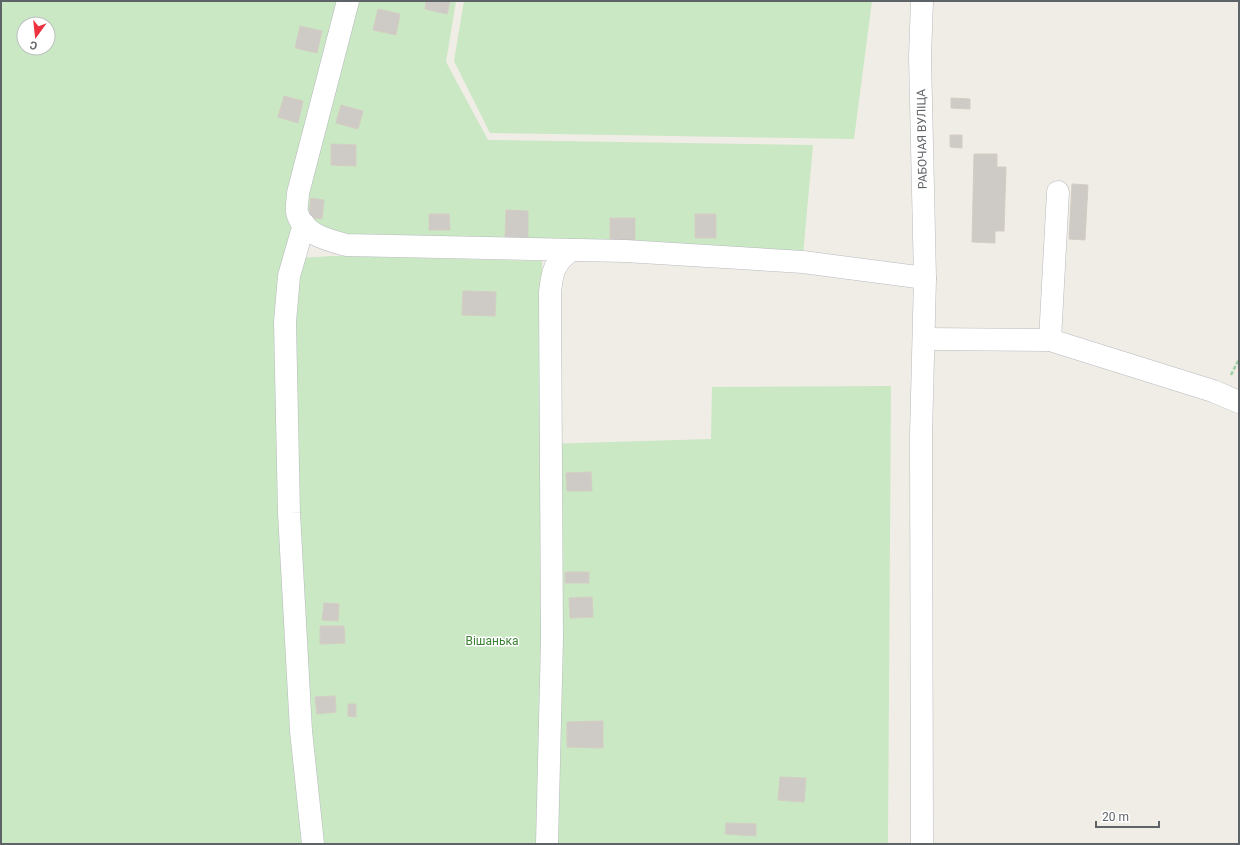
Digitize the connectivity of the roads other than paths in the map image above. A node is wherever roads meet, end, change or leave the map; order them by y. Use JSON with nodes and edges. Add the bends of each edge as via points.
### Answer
{"nodes":[{"id":1,"x":348,"y":1,"type":"edge"},
{"id":2,"x":922,"y":1,"type":"edge"},
{"id":3,"x":1058,"y":192,"type":"dead end"},
{"id":4,"x":304,"y":224,"type":"junction"},
{"id":5,"x":572,"y":250,"type":"junction"},
{"id":6,"x":925,"y":278,"type":"junction"},
{"id":7,"x":924,"y":339,"type":"junction"},
{"id":8,"x":1050,"y":340,"type":"junction"},
{"id":9,"x":1239,"y":402,"type":"edge"},
{"id":10,"x":313,"y":844,"type":"edge"},
{"id":11,"x":547,"y":844,"type":"edge"},
{"id":12,"x":922,"y":844,"type":"edge"}],
"edges":[{"from":1,"to":4,"type":"street","via":[[298,193],[297,213]]},
{"from":2,"to":6,"type":"street","name":"РАБОЧАЯ ВУЛІЦА","via":[[920,57]]},
{"from":3,"to":8,"type":"street"},
{"from":4,"to":5,"type":"street","via":[[317,236],[346,245]]},
{"from":4,"to":10,"type":"street","via":[[289,276],[285,322],[289,513],[301,730]]},
{"from":5,"to":6,"type":"street","via":[[803,262]]},
{"from":5,"to":11,"type":"street","via":[[561,258],[555,268],[550,293],[552,639]]},
{"from":6,"to":7,"type":"street","name":"РАБОЧАЯ ВУЛІЦА"},
{"from":7,"to":8,"type":"street"},
{"from":7,"to":12,"type":"street","name":"РАБОЧАЯ ВУЛІЦА","via":[[921,436]]},
{"from":8,"to":9,"type":"street","via":[[1199,386]]}]}
